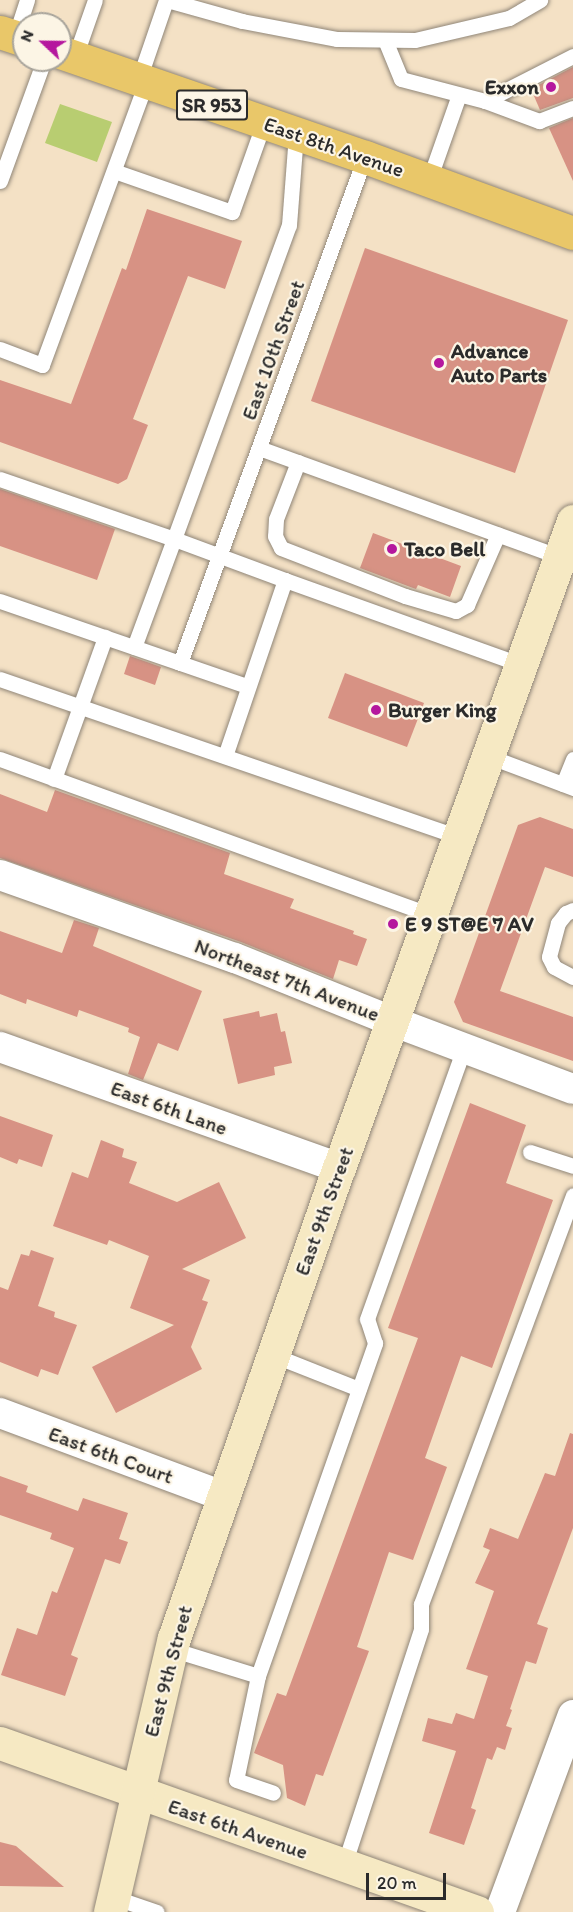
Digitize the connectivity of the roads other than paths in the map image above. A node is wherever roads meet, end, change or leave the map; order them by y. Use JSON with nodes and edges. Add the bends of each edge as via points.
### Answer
{"nodes":[{"id":1,"x":95,"y":0,"type":"edge"},
{"id":2,"x":167,"y":0,"type":"edge"},
{"id":3,"x":540,"y":0,"type":"edge"},
{"id":4,"x":72,"y":37,"type":"edge"},
{"id":5,"x":385,"y":40,"type":"junction"},
{"id":6,"x":573,"y":56,"type":"edge"},
{"id":7,"x":72,"y":60,"type":"edge"},
{"id":8,"x":52,"y":72,"type":"edge"},
{"id":9,"x":142,"y":80,"type":"junction"},
{"id":10,"x":459,"y":95,"type":"junction"},
{"id":11,"x":485,"y":101,"type":"junction"},
{"id":12,"x":573,"y":108,"type":"edge"},
{"id":13,"x":264,"y":122,"type":"junction"},
{"id":14,"x":296,"y":134,"type":"junction"},
{"id":15,"x":365,"y":157,"type":"junction"},
{"id":16,"x":114,"y":171,"type":"junction"},
{"id":17,"x":0,"y":180,"type":"edge"},
{"id":18,"x":429,"y":180,"type":"junction"},
{"id":19,"x":573,"y":233,"type":"edge"},
{"id":20,"x":0,"y":350,"type":"edge"},
{"id":21,"x":259,"y":448,"type":"junction"},
{"id":22,"x":298,"y":462,"type":"junction"},
{"id":23,"x":0,"y":479,"type":"edge"},
{"id":24,"x":573,"y":520,"type":"edge"},
{"id":25,"x":498,"y":534,"type":"junction"},
{"id":26,"x":174,"y":539,"type":"junction"},
{"id":27,"x":220,"y":556,"type":"junction"},
{"id":28,"x":560,"y":556,"type":"junction"},
{"id":29,"x":285,"y":580,"type":"junction"},
{"id":30,"x":0,"y":601,"type":"edge"},
{"id":31,"x":105,"y":637,"type":"junction"},
{"id":32,"x":134,"y":647,"type":"junction"},
{"id":33,"x":180,"y":663,"type":"junction"},
{"id":34,"x":522,"y":665,"type":"junction"},
{"id":35,"x":0,"y":679,"type":"edge"},
{"id":36,"x":247,"y":686,"type":"junction"},
{"id":37,"x":80,"y":706,"type":"junction"},
{"id":38,"x":225,"y":756,"type":"junction"},
{"id":39,"x":488,"y":756,"type":"junction"},
{"id":40,"x":0,"y":759,"type":"edge"},
{"id":41,"x":573,"y":759,"type":"edge"},
{"id":42,"x":54,"y":779,"type":"junction"},
{"id":43,"x":568,"y":786,"type":"edge"},
{"id":44,"x":458,"y":837,"type":"junction"},
{"id":45,"x":0,"y":875,"type":"edge"},
{"id":46,"x":573,"y":910,"type":"edge"},
{"id":47,"x":430,"y":915,"type":"junction"},
{"id":48,"x":573,"y":977,"type":"edge"},
{"id":49,"x":392,"y":1021,"type":"junction"},
{"id":50,"x":0,"y":1047,"type":"edge"},
{"id":51,"x":464,"y":1048,"type":"junction"},
{"id":52,"x":573,"y":1089,"type":"edge"},
{"id":53,"x":530,"y":1152,"type":"dead end"},
{"id":54,"x":573,"y":1166,"type":"edge"},
{"id":55,"x":339,"y":1168,"type":"junction"},
{"id":56,"x":573,"y":1195,"type":"edge"},
{"id":57,"x":273,"y":1355,"type":"junction"},
{"id":58,"x":358,"y":1389,"type":"junction"},
{"id":59,"x":0,"y":1413,"type":"edge"},
{"id":60,"x":223,"y":1496,"type":"junction"},
{"id":61,"x":171,"y":1649,"type":"junction"},
{"id":62,"x":258,"y":1677,"type":"junction"},
{"id":63,"x":573,"y":1715,"type":"edge"},
{"id":64,"x":0,"y":1743,"type":"edge"},
{"id":65,"x":136,"y":1793,"type":"junction"},
{"id":66,"x":273,"y":1793,"type":"dead end"},
{"id":67,"x":344,"y":1865,"type":"junction"},
{"id":68,"x":111,"y":1905,"type":"edge"},
{"id":69,"x":157,"y":1912,"type":"edge"},
{"id":70,"x":477,"y":1912,"type":"edge"},
{"id":71,"x":500,"y":1912,"type":"edge"}],
"edges":[{"from":1,"to":4,"type":"lane"},
{"from":2,"to":5,"type":"lane","via":[[242,21],[337,39]]},
{"from":2,"to":9,"type":"lane"},
{"from":3,"to":5,"type":"lane","via":[[509,18],[415,40]]},
{"from":5,"to":10,"type":"lane","via":[[401,79]]},
{"from":6,"to":11,"type":"lane"},
{"from":7,"to":9,"type":"main road","name":"East 8th Avenue","number":"SR 953"},
{"from":8,"to":17,"type":"lane"},
{"from":9,"to":13,"type":"main road","name":"East 8th Avenue","number":"SR 953"},
{"from":9,"to":16,"type":"lane"},
{"from":10,"to":11,"type":"lane"},
{"from":10,"to":18,"type":"lane"},
{"from":11,"to":12,"type":"lane","via":[[539,121]]},
{"from":13,"to":14,"type":"main road","name":"East 8th Avenue","number":"SR 953"},
{"from":13,"to":16,"type":"lane","via":[[232,212]]},
{"from":14,"to":15,"type":"main road","name":"East 8th Avenue","number":"SR 953"},
{"from":14,"to":26,"type":"lane","via":[[290,225]]},
{"from":15,"to":18,"type":"main road","name":"East 8th Avenue","number":"SR 953"},
{"from":15,"to":21,"type":"lane","name":"East 10th Street"},
{"from":16,"to":20,"type":"lane","via":[[42,365]]},
{"from":18,"to":19,"type":"main road","name":"East 8th Avenue","number":"SR 953"},
{"from":21,"to":22,"type":"lane"},
{"from":21,"to":27,"type":"lane","name":"East 10th Street"},
{"from":22,"to":25,"type":"lane"},
{"from":22,"to":25,"type":"lane","via":[[276,519],[275,536],[280,548],[405,596],[456,611],[467,605]]},
{"from":23,"to":26,"type":"lane"},
{"from":24,"to":28,"type":"main road","name":"East 9th Street"},
{"from":25,"to":28,"type":"lane"},
{"from":26,"to":27,"type":"lane"},
{"from":26,"to":32,"type":"lane"},
{"from":27,"to":29,"type":"lane"},
{"from":27,"to":33,"type":"lane","name":"East 10th Street"},
{"from":28,"to":34,"type":"main road","name":"East 9th Street"},
{"from":29,"to":34,"type":"lane"},
{"from":29,"to":36,"type":"lane"},
{"from":30,"to":31,"type":"lane"},
{"from":31,"to":32,"type":"lane"},
{"from":31,"to":37,"type":"lane"},
{"from":32,"to":33,"type":"lane"},
{"from":33,"to":36,"type":"lane"},
{"from":34,"to":39,"type":"main road","name":"East 9th Street"},
{"from":35,"to":37,"type":"lane"},
{"from":36,"to":38,"type":"lane"},
{"from":37,"to":38,"type":"lane"},
{"from":37,"to":42,"type":"lane"},
{"from":38,"to":44,"type":"lane"},
{"from":39,"to":43,"type":"lane"},
{"from":39,"to":44,"type":"main road","name":"East 9th Street"},
{"from":40,"to":42,"type":"lane"},
{"from":41,"to":43,"type":"lane"},
{"from":42,"to":47,"type":"lane"},
{"from":44,"to":47,"type":"main road","name":"East 9th Street"},
{"from":45,"to":49,"type":"street","name":"Northeast 7th Avenue","via":[[235,958]]},
{"from":46,"to":48,"type":"lane","via":[[558,923],[549,957],[554,967]]},
{"from":47,"to":49,"type":"main road","name":"East 9th Street"},
{"from":49,"to":51,"type":"street","name":"Northeast 7th Avenue"},
{"from":49,"to":55,"type":"main road","name":"East 9th Street"},
{"from":50,"to":55,"type":"street","name":"East 6th Lane"},
{"from":51,"to":52,"type":"street","name":"Northeast 7th Avenue"},
{"from":51,"to":58,"type":"lane","via":[[367,1319],[375,1343]]},
{"from":53,"to":54,"type":"lane"},
{"from":55,"to":57,"type":"main road","name":"East 9th Street"},
{"from":56,"to":67,"type":"lane","via":[[421,1604],[421,1629]]},
{"from":57,"to":58,"type":"lane"},
{"from":57,"to":60,"type":"main road","name":"East 9th Street"},
{"from":58,"to":62,"type":"lane"},
{"from":59,"to":60,"type":"street","name":"East 6th Court"},
{"from":60,"to":61,"type":"main road","name":"East 9th Street"},
{"from":61,"to":62,"type":"lane"},
{"from":61,"to":65,"type":"main road","name":"East 9th Street"},
{"from":62,"to":66,"type":"lane","via":[[236,1780]]},
{"from":63,"to":71,"type":"street"},
{"from":64,"to":65,"type":"main road","name":"East 6th Avenue"},
{"from":65,"to":67,"type":"main road","name":"East 6th Avenue"},
{"from":65,"to":68,"type":"main road","name":"East 9th Street"},
{"from":67,"to":70,"type":"main road","name":"East 6th Avenue"},
{"from":68,"to":69,"type":"lane"}]}
